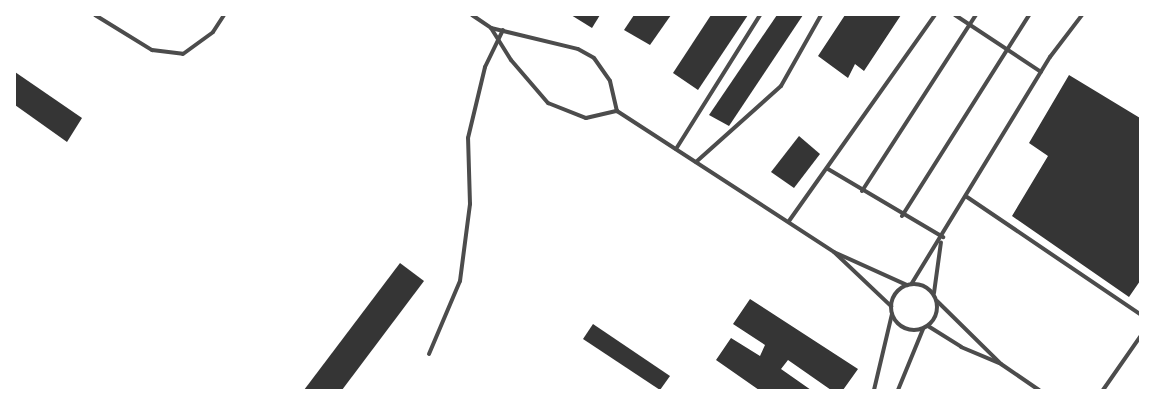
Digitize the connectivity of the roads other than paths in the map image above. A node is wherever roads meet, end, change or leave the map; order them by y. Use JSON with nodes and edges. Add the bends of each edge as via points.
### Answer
{"nodes":[{"id":1,"x":95,"y":15,"type":"edge"},
{"id":2,"x":224,"y":15,"type":"edge"},
{"id":3,"x":472,"y":15,"type":"edge"},
{"id":4,"x":760,"y":15,"type":"edge"},
{"id":5,"x":821,"y":15,"type":"edge"},
{"id":6,"x":935,"y":15,"type":"edge"},
{"id":7,"x":955,"y":15,"type":"edge"},
{"id":8,"x":976,"y":15,"type":"edge"},
{"id":9,"x":1029,"y":15,"type":"edge"},
{"id":10,"x":1082,"y":15,"type":"edge"},
{"id":11,"x":969,"y":25,"type":"junction"},
{"id":12,"x":492,"y":28,"type":"junction"},
{"id":13,"x":503,"y":30,"type":"junction"},
{"id":14,"x":498,"y":39,"type":"junction"},
{"id":15,"x":1006,"y":49,"type":"junction"},
{"id":16,"x":1041,"y":72,"type":"junction"},
{"id":17,"x":617,"y":111,"type":"junction"},
{"id":18,"x":676,"y":149,"type":"junction"},
{"id":19,"x":696,"y":162,"type":"junction"},
{"id":20,"x":828,"y":169,"type":"junction"},
{"id":21,"x":862,"y":191,"type":"junction"},
{"id":22,"x":967,"y":198,"type":"junction"},
{"id":23,"x":902,"y":216,"type":"junction"},
{"id":24,"x":789,"y":221,"type":"junction"},
{"id":25,"x":943,"y":237,"type":"junction"},
{"id":26,"x":941,"y":242,"type":"junction"},
{"id":27,"x":834,"y":252,"type":"junction"},
{"id":28,"x":912,"y":284,"type":"junction"},
{"id":29,"x":907,"y":285,"type":"junction"},
{"id":30,"x":934,"y":293,"type":"junction"},
{"id":31,"x":937,"y":301,"type":"junction"},
{"id":32,"x":891,"y":306,"type":"junction"},
{"id":33,"x":892,"y":314,"type":"junction"},
{"id":34,"x":1140,"y":314,"type":"edge"},
{"id":35,"x":928,"y":326,"type":"junction"},
{"id":36,"x":922,"y":329,"type":"junction"},
{"id":37,"x":1140,"y":336,"type":"edge"},
{"id":38,"x":429,"y":354,"type":"dead end"},
{"id":39,"x":1001,"y":364,"type":"junction"},
{"id":40,"x":874,"y":390,"type":"edge"},
{"id":41,"x":898,"y":390,"type":"edge"},
{"id":42,"x":1039,"y":390,"type":"edge"},
{"id":43,"x":1104,"y":390,"type":"edge"}],
"edges":[{"from":1,"to":2,"type":"lane","via":[[152,50],[183,54],[214,32]]},
{"from":3,"to":12,"type":"lane"},
{"from":4,"to":18,"type":"lane"},
{"from":5,"to":19,"type":"lane","via":[[781,86]]},
{"from":6,"to":20,"type":"lane"},
{"from":7,"to":11,"type":"lane"},
{"from":8,"to":11,"type":"lane"},
{"from":9,"to":15,"type":"lane"},
{"from":10,"to":16,"type":"lane"},
{"from":11,"to":15,"type":"lane"},
{"from":11,"to":21,"type":"lane"},
{"from":12,"to":13,"type":"lane"},
{"from":12,"to":14,"type":"lane"},
{"from":13,"to":14,"type":"lane"},
{"from":13,"to":17,"type":"lane","via":[[578,49],[594,58],[610,81]]},
{"from":14,"to":17,"type":"lane","via":[[548,103],[586,118]]},
{"from":14,"to":38,"type":"lane","via":[[485,67],[468,138],[470,204],[460,281]]},
{"from":15,"to":16,"type":"lane"},
{"from":15,"to":23,"type":"lane"},
{"from":16,"to":22,"type":"lane"},
{"from":17,"to":18,"type":"lane"},
{"from":18,"to":19,"type":"lane"},
{"from":19,"to":24,"type":"lane"},
{"from":20,"to":21,"type":"lane"},
{"from":20,"to":24,"type":"lane"},
{"from":21,"to":23,"type":"lane"},
{"from":22,"to":25,"type":"lane"},
{"from":22,"to":34,"type":"lane"},
{"from":23,"to":25,"type":"lane"},
{"from":24,"to":27,"type":"lane"},
{"from":25,"to":26,"type":"lane"},
{"from":26,"to":28,"type":"lane"},
{"from":26,"to":30,"type":"lane"},
{"from":27,"to":29,"type":"lane"},
{"from":27,"to":32,"type":"lane"},
{"from":28,"to":29,"type":"lane"},
{"from":28,"to":30,"type":"lane"},
{"from":29,"to":32,"type":"lane","via":[[899,289]]},
{"from":30,"to":31,"type":"lane"},
{"from":31,"to":35,"type":"lane","via":[[935,319]]},
{"from":31,"to":39,"type":"lane"},
{"from":32,"to":33,"type":"lane"},
{"from":33,"to":36,"type":"lane","via":[[907,330]]},
{"from":33,"to":40,"type":"lane"},
{"from":35,"to":36,"type":"lane"},
{"from":35,"to":39,"type":"lane","via":[[961,347]]},
{"from":36,"to":41,"type":"lane"},
{"from":37,"to":43,"type":"lane"},
{"from":39,"to":42,"type":"lane"}]}
